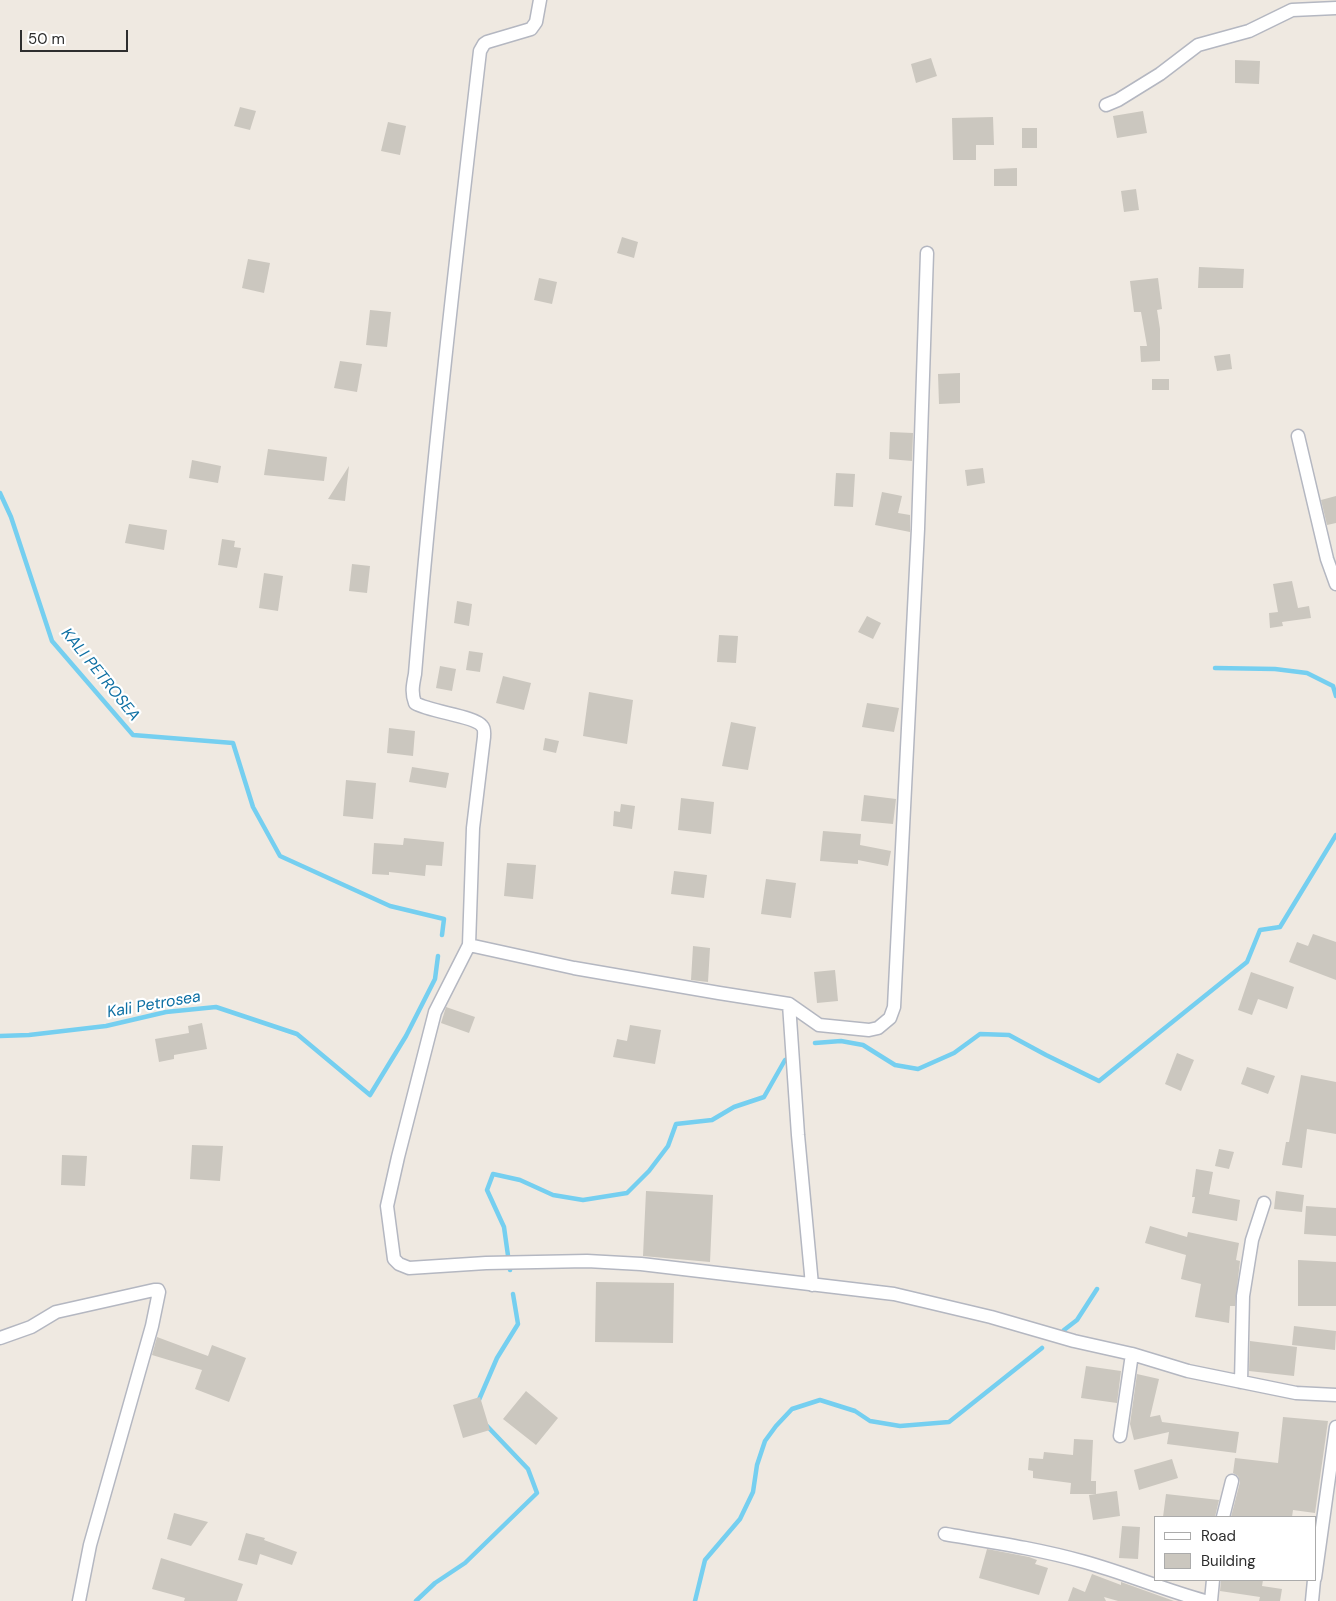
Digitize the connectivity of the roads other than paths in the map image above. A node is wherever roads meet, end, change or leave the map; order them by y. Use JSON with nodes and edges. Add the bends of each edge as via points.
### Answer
{"nodes":[{"id":1,"x":540,"y":0,"type":"edge"},
{"id":2,"x":1336,"y":8,"type":"edge"},
{"id":3,"x":1106,"y":104,"type":"dead end"},
{"id":4,"x":927,"y":253,"type":"dead end"},
{"id":5,"x":1298,"y":436,"type":"dead end"},
{"id":6,"x":1336,"y":584,"type":"edge"},
{"id":7,"x":469,"y":946,"type":"junction"},
{"id":8,"x":789,"y":1004,"type":"junction"},
{"id":9,"x":1264,"y":1203,"type":"dead end"},
{"id":10,"x":812,"y":1285,"type":"junction"},
{"id":11,"x":0,"y":1338,"type":"edge"},
{"id":12,"x":1132,"y":1354,"type":"junction"},
{"id":13,"x":1241,"y":1382,"type":"junction"},
{"id":14,"x":1336,"y":1395,"type":"edge"},
{"id":15,"x":1336,"y":1427,"type":"edge"},
{"id":16,"x":1120,"y":1436,"type":"dead end"},
{"id":17,"x":1232,"y":1481,"type":"dead end"},
{"id":18,"x":1223,"y":1516,"type":"edge"},
{"id":19,"x":946,"y":1534,"type":"dead end"},
{"id":20,"x":1316,"y":1572,"type":"edge"},
{"id":21,"x":1212,"y":1581,"type":"edge"},
{"id":22,"x":1315,"y":1581,"type":"edge"},
{"id":23,"x":79,"y":1601,"type":"edge"},
{"id":24,"x":1205,"y":1601,"type":"edge"},
{"id":25,"x":1210,"y":1601,"type":"edge"},
{"id":26,"x":1312,"y":1601,"type":"edge"}],
"edges":[{"from":1,"to":7,"type":"street","via":[[532,29],[487,42],[480,51],[445,355],[416,674],[412,689],[415,703],[420,706],[472,720],[479,723],[484,731],[473,828]]},
{"from":2,"to":3,"type":"street","via":[[1292,10],[1250,31],[1198,45],[1160,74]]},
{"from":4,"to":8,"type":"street","via":[[918,529],[894,1007],[884,1024],[869,1030],[819,1025]]},
{"from":5,"to":6,"type":"street"},
{"from":7,"to":8,"type":"street","via":[[574,968]]},
{"from":7,"to":10,"type":"street","via":[[435,1012],[386,1206],[394,1260],[409,1268],[587,1261],[641,1264]]},
{"from":8,"to":10,"type":"street"},
{"from":9,"to":13,"type":"street","via":[[1252,1240],[1243,1296]]},
{"from":10,"to":12,"type":"street","via":[[894,1294]]},
{"from":11,"to":23,"type":"street","via":[[30,1327],[56,1312],[154,1290],[159,1292],[90,1544]]},
{"from":12,"to":13,"type":"street","via":[[1188,1371]]},
{"from":12,"to":16,"type":"street"},
{"from":13,"to":14,"type":"street","via":[[1296,1393]]},
{"from":15,"to":20,"type":"street"},
{"from":17,"to":18,"type":"street"},
{"from":19,"to":24,"type":"street","via":[[1084,1562]]},
{"from":21,"to":25,"type":"street"},
{"from":22,"to":26,"type":"street"}]}
